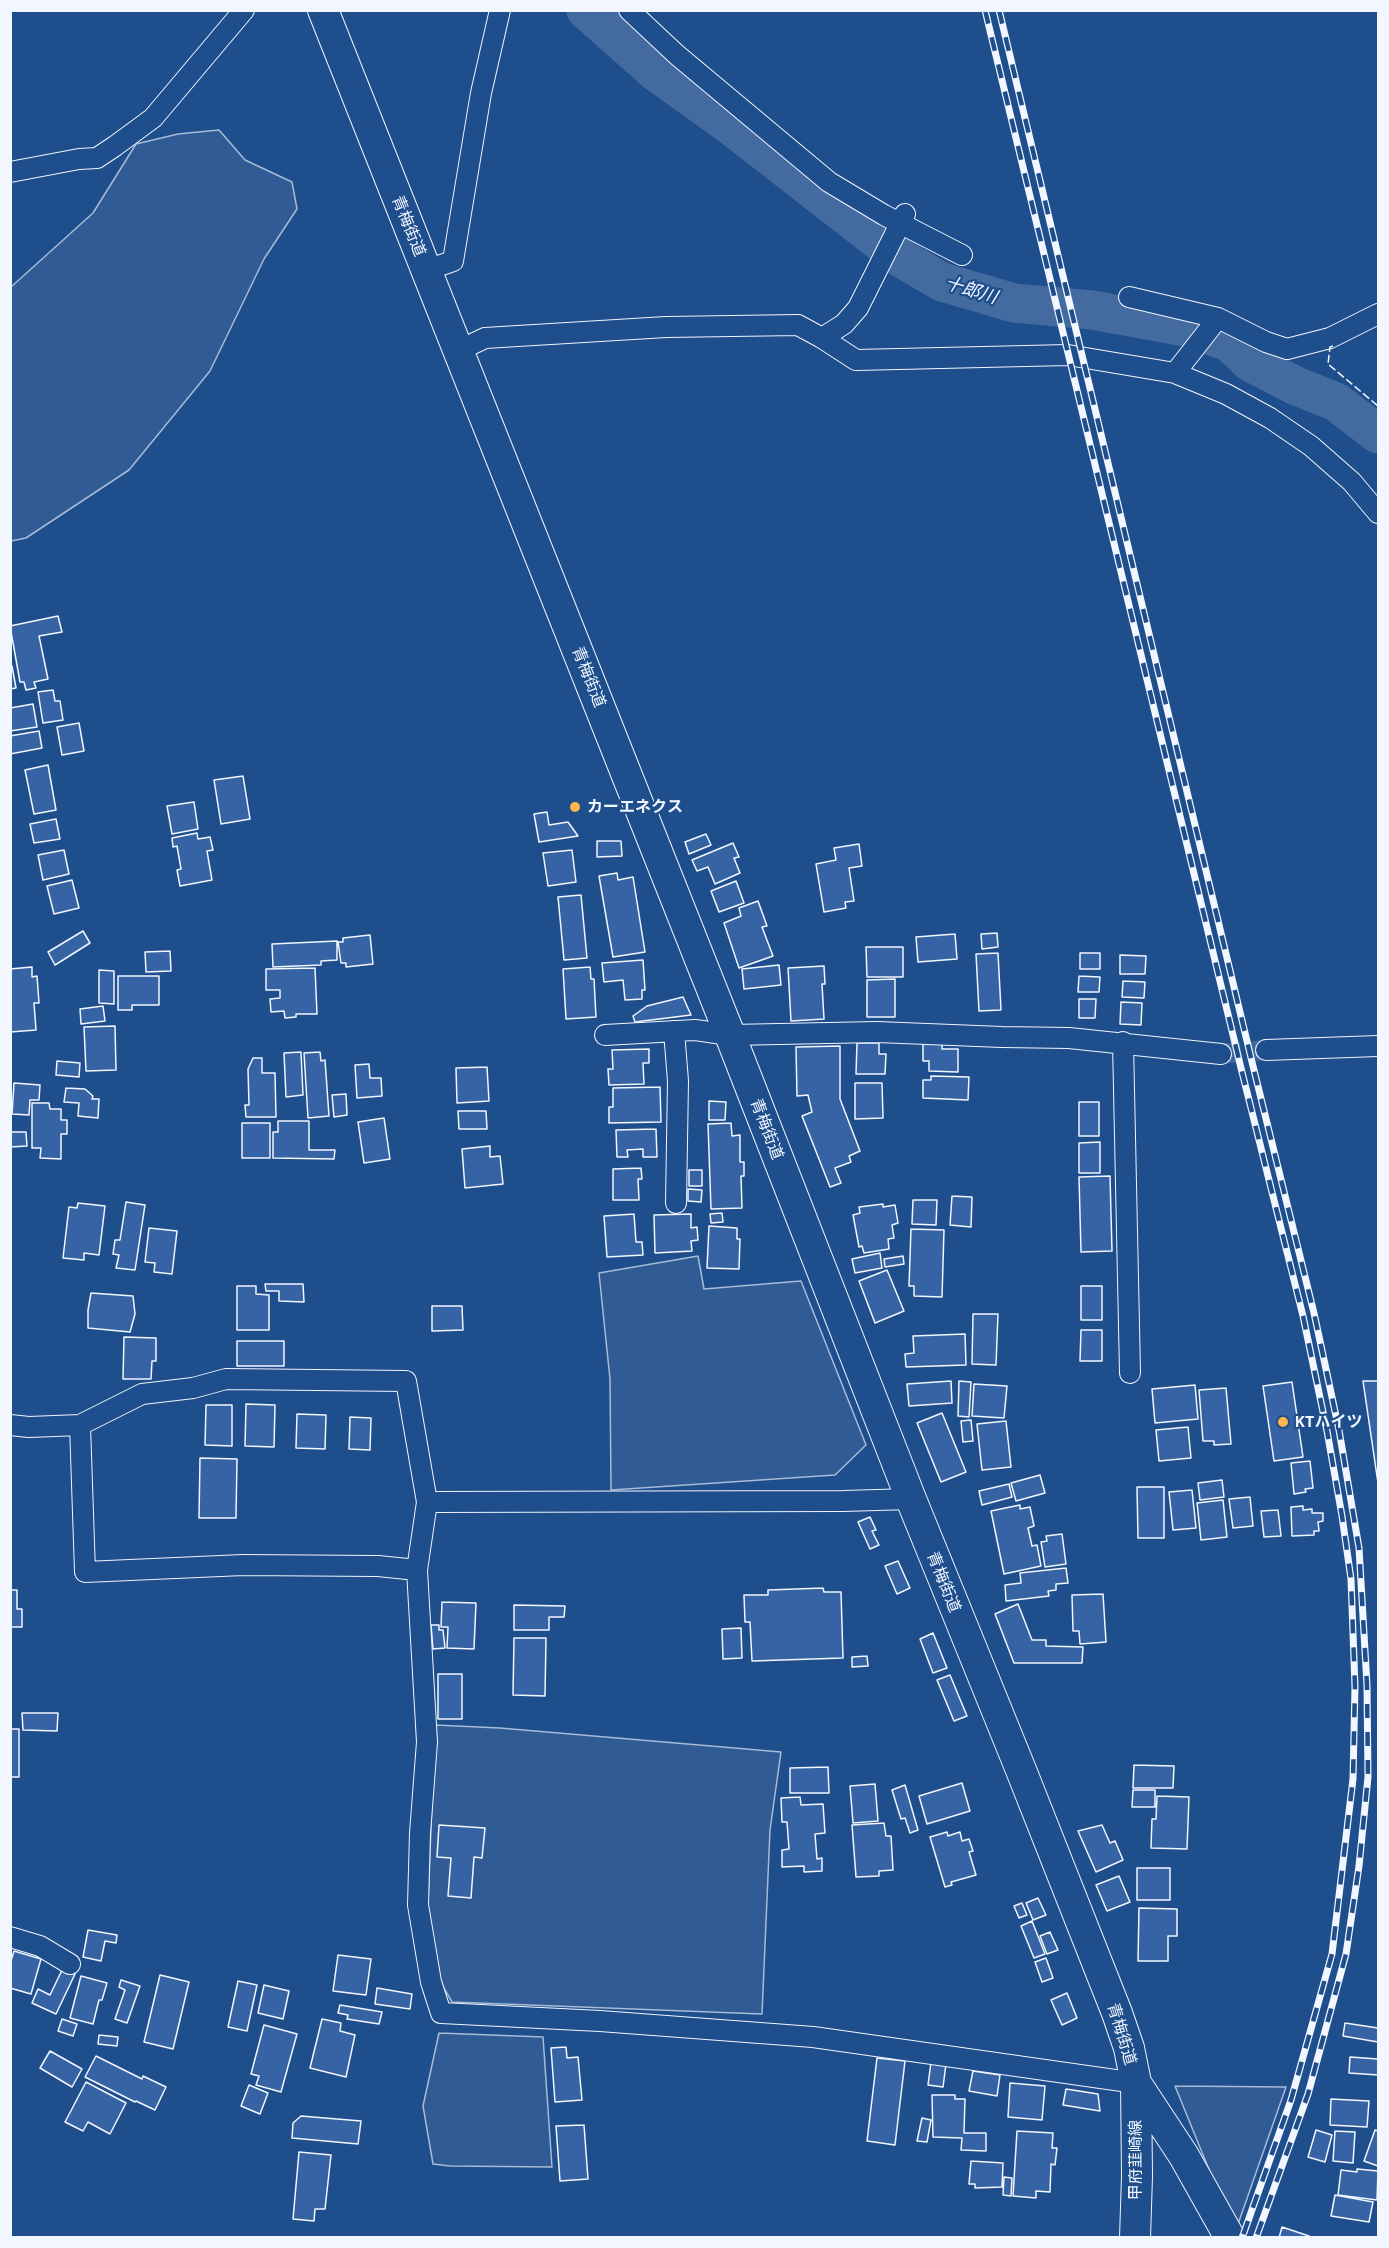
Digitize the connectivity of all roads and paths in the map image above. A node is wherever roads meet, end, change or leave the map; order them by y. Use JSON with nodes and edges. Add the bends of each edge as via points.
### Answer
{"nodes":[{"id":1,"x":244,"y":10,"type":"edge"},
{"id":2,"x":323,"y":10,"type":"edge"},
{"id":3,"x":500,"y":10,"type":"edge"},
{"id":4,"x":629,"y":10,"type":"edge"},
{"id":5,"x":10,"y":172,"type":"edge"},
{"id":6,"x":900,"y":222,"type":"junction"},
{"id":7,"x":962,"y":255,"type":"dead end"},
{"id":8,"x":427,"y":270,"type":"junction"},
{"id":9,"x":1129,"y":297,"type":"dead end"},
{"id":10,"x":1378,"y":314,"type":"edge"},
{"id":11,"x":1218,"y":318,"type":"junction"},
{"id":12,"x":822,"y":338,"type":"junction"},
{"id":13,"x":458,"y":351,"type":"junction"},
{"id":14,"x":1178,"y":370,"type":"junction"},
{"id":15,"x":1378,"y":513,"type":"edge"},
{"id":16,"x":674,"y":1031,"type":"junction"},
{"id":17,"x":605,"y":1035,"type":"dead end"},
{"id":18,"x":730,"y":1035,"type":"junction"},
{"id":19,"x":1123,"y":1042,"type":"junction"},
{"id":20,"x":1378,"y":1046,"type":"edge"},
{"id":21,"x":1266,"y":1050,"type":"tunnel mouth"},
{"id":22,"x":1221,"y":1054,"type":"tunnel mouth"},
{"id":23,"x":676,"y":1203,"type":"dead end"},
{"id":24,"x":1130,"y":1373,"type":"dead end"},
{"id":25,"x":10,"y":1425,"type":"edge"},
{"id":26,"x":80,"y":1425,"type":"junction"},
{"id":27,"x":911,"y":1500,"type":"junction"},
{"id":28,"x":427,"y":1502,"type":"junction"},
{"id":29,"x":417,"y":1570,"type":"junction"},
{"id":30,"x":10,"y":1936,"type":"edge"},
{"id":31,"x":70,"y":1964,"type":"dead end"},
{"id":32,"x":1136,"y":2083,"type":"junction"},
{"id":33,"x":1135,"y":2238,"type":"edge"},
{"id":34,"x":1230,"y":2238,"type":"edge"}],
"edges":[{"from":1,"to":5,"type":"street","via":[[153,118],[115,146],[97,158]]},
{"from":2,"to":8,"type":"main road","name":"青梅街道"},
{"from":3,"to":8,"type":"street","via":[[481,93],[453,261]]},
{"from":4,"to":6,"type":"street","via":[[829,182]]},
{"from":6,"to":7,"type":"street"},
{"from":6,"to":12,"type":"street","via":[[858,308],[844,324]]},
{"from":8,"to":13,"type":"main road","name":"青梅街道"},
{"from":9,"to":11,"type":"street"},
{"from":10,"to":11,"type":"street","via":[[1330,338],[1287,349]]},
{"from":11,"to":14,"type":"street"},
{"from":12,"to":13,"type":"street","via":[[798,325],[666,327],[486,338]]},
{"from":12,"to":14,"type":"street","via":[[856,360],[1068,355]]},
{"from":13,"to":18,"type":"main road","name":"青梅街道"},
{"from":14,"to":15,"type":"street","via":[[1311,446],[1352,482]]},
{"from":16,"to":17,"type":"street"},
{"from":16,"to":18,"type":"street"},
{"from":16,"to":23,"type":"street","via":[[678,1081]]},
{"from":18,"to":19,"type":"street","via":[[877,1032]]},
{"from":18,"to":27,"type":"main road","name":"青梅街道"},
{"from":19,"to":22,"type":"street"},
{"from":19,"to":24,"type":"street"},
{"from":20,"to":21,"type":"street"},
{"from":25,"to":26,"type":"street"},
{"from":26,"to":28,"type":"street","via":[[142,1394],[193,1388],[226,1379],[406,1381]]},
{"from":26,"to":29,"type":"street","via":[[85,1572],[243,1566],[378,1566]]},
{"from":27,"to":28,"type":"street"},
{"from":27,"to":32,"type":"main road","name":"青梅街道","via":[[1117,2013]]},
{"from":28,"to":29,"type":"street"},
{"from":29,"to":32,"type":"street","via":[[427,1742],[418,1905],[431,1982],[441,2013],[813,2037]]},
{"from":30,"to":31,"type":"street","via":[[40,1946]]},
{"from":32,"to":33,"type":"main road","name":"甲府韮崎線"},
{"from":32,"to":34,"type":"main road","name":"青梅街道","via":[[1184,2156]]}]}
